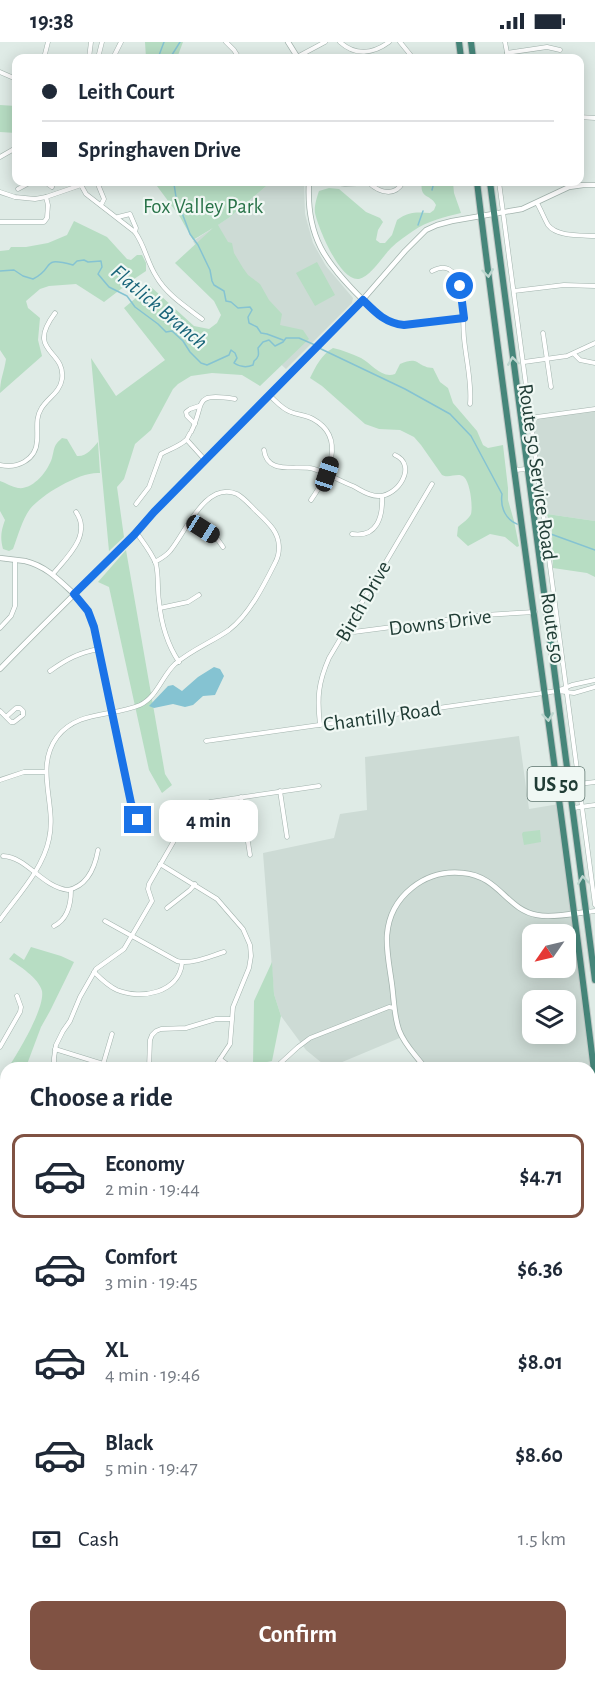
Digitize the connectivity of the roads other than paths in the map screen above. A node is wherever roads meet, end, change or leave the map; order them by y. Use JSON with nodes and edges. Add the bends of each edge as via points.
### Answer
{"nodes":[{"id":1,"x":226,"y":42,"type":"edge"},
{"id":2,"x":325,"y":42,"type":"edge"},
{"id":3,"x":340,"y":42,"type":"edge"},
{"id":4,"x":389,"y":42,"type":"edge"},
{"id":5,"x":400,"y":42,"type":"edge"},
{"id":6,"x":506,"y":42,"type":"edge"},
{"id":7,"x":560,"y":50,"type":"dead end"},
{"id":8,"x":356,"y":52,"type":"joint"},
{"id":9,"x":507,"y":53,"type":"joint"},
{"id":10,"x":236,"y":54,"type":"edge"},
{"id":11,"x":305,"y":54,"type":"edge"},
{"id":12,"x":410,"y":54,"type":"edge"},
{"id":13,"x":24,"y":186,"type":"edge"},
{"id":14,"x":75,"y":186,"type":"edge"},
{"id":15,"x":83,"y":186,"type":"edge"},
{"id":16,"x":99,"y":186,"type":"edge"},
{"id":17,"x":309,"y":186,"type":"edge"},
{"id":18,"x":372,"y":186,"type":"edge"},
{"id":19,"x":401,"y":186,"type":"edge"},
{"id":20,"x":477,"y":186,"type":"edge"},
{"id":21,"x":491,"y":186,"type":"edge"},
{"id":22,"x":500,"y":186,"type":"edge"},
{"id":23,"x":578,"y":186,"type":"edge"},
{"id":24,"x":18,"y":189,"type":"dead end"},
{"id":25,"x":0,"y":192,"type":"edge"},
{"id":26,"x":45,"y":198,"type":"junction"},
{"id":27,"x":537,"y":203,"type":"junction"},
{"id":28,"x":102,"y":205,"type":"junction"},
{"id":29,"x":503,"y":212,"type":"junction"},
{"id":30,"x":494,"y":213,"type":"junction"},
{"id":31,"x":481,"y":215,"type":"junction"},
{"id":32,"x":117,"y":217,"type":"junction"},
{"id":33,"x":0,"y":222,"type":"edge"},
{"id":34,"x":135,"y":232,"type":"junction"},
{"id":35,"x":595,"y":236,"type":"edge"},
{"id":36,"x":432,"y":271,"type":"dead end"},
{"id":37,"x":595,"y":286,"type":"edge"},
{"id":38,"x":514,"y":291,"type":"junction"},
{"id":39,"x":363,"y":300,"type":"junction"},
{"id":40,"x":55,"y":313,"type":"dead end"},
{"id":41,"x":464,"y":318,"type":"junction"},
{"id":42,"x":202,"y":319,"type":"dead end"},
{"id":43,"x":543,"y":333,"type":"dead end"},
{"id":44,"x":595,"y":343,"type":"edge"},
{"id":45,"x":574,"y":354,"type":"junction"},
{"id":46,"x":547,"y":360,"type":"junction"},
{"id":47,"x":524,"y":362,"type":"junction"},
{"id":48,"x":595,"y":363,"type":"edge"},
{"id":49,"x":551,"y":387,"type":"dead end"},
{"id":50,"x":270,"y":395,"type":"junction"},
{"id":51,"x":235,"y":399,"type":"dead end"},
{"id":52,"x":470,"y":404,"type":"dead end"},
{"id":53,"x":199,"y":405,"type":"junction"},
{"id":54,"x":595,"y":409,"type":"edge"},
{"id":55,"x":531,"y":417,"type":"junction"},
{"id":56,"x":522,"y":419,"type":"junction"},
{"id":57,"x":195,"y":424,"type":"junction"},
{"id":58,"x":186,"y":440,"type":"junction"},
{"id":59,"x":264,"y":450,"type":"dead end"},
{"id":60,"x":395,"y":455,"type":"dead end"},
{"id":61,"x":205,"y":460,"type":"junction"},
{"id":62,"x":0,"y":465,"type":"edge"},
{"id":63,"x":538,"y":468,"type":"junction"},
{"id":64,"x":528,"y":469,"type":"junction"},
{"id":65,"x":515,"y":470,"type":"junction"},
{"id":66,"x":327,"y":474,"type":"junction"},
{"id":67,"x":432,"y":484,"type":"dead end"},
{"id":68,"x":382,"y":496,"type":"junction"},
{"id":69,"x":311,"y":500,"type":"dead end"},
{"id":70,"x":136,"y":504,"type":"dead end"},
{"id":71,"x":76,"y":512,"type":"dead end"},
{"id":72,"x":189,"y":521,"type":"junction"},
{"id":73,"x":136,"y":532,"type":"junction"},
{"id":74,"x":352,"y":534,"type":"dead end"},
{"id":75,"x":223,"y":547,"type":"dead end"},
{"id":76,"x":0,"y":558,"type":"edge"},
{"id":77,"x":15,"y":560,"type":"junction"},
{"id":78,"x":155,"y":562,"type":"junction"},
{"id":79,"x":53,"y":574,"type":"junction"},
{"id":80,"x":74,"y":594,"type":"junction"},
{"id":81,"x":199,"y":595,"type":"dead end"},
{"id":82,"x":160,"y":608,"type":"junction"},
{"id":83,"x":535,"y":612,"type":"junction"},
{"id":84,"x":0,"y":628,"type":"edge"},
{"id":85,"x":345,"y":633,"type":"junction"},
{"id":86,"x":99,"y":649,"type":"junction"},
{"id":87,"x":179,"y":662,"type":"junction"},
{"id":88,"x":0,"y":669,"type":"edge"},
{"id":89,"x":50,"y":671,"type":"dead end"},
{"id":90,"x":595,"y":680,"type":"edge"},
{"id":91,"x":595,"y":687,"type":"edge"},
{"id":92,"x":566,"y":690,"type":"junction"},
{"id":93,"x":558,"y":691,"type":"junction"},
{"id":94,"x":545,"y":693,"type":"junction"},
{"id":95,"x":0,"y":711,"type":"edge"},
{"id":96,"x":112,"y":712,"type":"junction"},
{"id":97,"x":6,"y":717,"type":"junction"},
{"id":98,"x":320,"y":725,"type":"junction"},
{"id":99,"x":206,"y":741,"type":"dead end"},
{"id":100,"x":46,"y":772,"type":"junction"},
{"id":101,"x":0,"y":780,"type":"edge"},
{"id":102,"x":595,"y":782,"type":"edge"},
{"id":103,"x":579,"y":784,"type":"junction"},
{"id":104,"x":318,"y":786,"type":"dead end"},
{"id":105,"x":280,"y":791,"type":"junction"},
{"id":106,"x":241,"y":797,"type":"junction"},
{"id":107,"x":595,"y":805,"type":"edge"},
{"id":108,"x":582,"y":807,"type":"junction"},
{"id":109,"x":573,"y":808,"type":"junction"},
{"id":110,"x":142,"y":826,"type":"dead end"},
{"id":111,"x":287,"y":837,"type":"dead end"},
{"id":112,"x":98,"y":850,"type":"dead end"},
{"id":113,"x":250,"y":855,"type":"dead end"},
{"id":114,"x":3,"y":856,"type":"dead end"},
{"id":115,"x":160,"y":864,"type":"junction"},
{"id":116,"x":34,"y":873,"type":"junction"},
{"id":117,"x":195,"y":884,"type":"junction"},
{"id":118,"x":71,"y":890,"type":"junction"},
{"id":119,"x":595,"y":905,"type":"edge"},
{"id":120,"x":167,"y":908,"type":"dead end"},
{"id":121,"x":595,"y":911,"type":"edge"},
{"id":122,"x":587,"y":912,"type":"junction"},
{"id":123,"x":575,"y":913,"type":"junction"},
{"id":124,"x":0,"y":920,"type":"edge"},
{"id":125,"x":105,"y":921,"type":"dead end"},
{"id":126,"x":54,"y":926,"type":"dead end"},
{"id":127,"x":132,"y":936,"type":"junction"},
{"id":128,"x":224,"y":952,"type":"dead end"},
{"id":129,"x":182,"y":963,"type":"junction"},
{"id":130,"x":94,"y":972,"type":"junction"},
{"id":131,"x":595,"y":980,"type":"edge"},
{"id":132,"x":17,"y":996,"type":"dead end"},
{"id":133,"x":395,"y":1008,"type":"junction"},
{"id":134,"x":231,"y":1019,"type":"junction"},
{"id":135,"x":112,"y":1034,"type":"dead end"},
{"id":136,"x":0,"y":1047,"type":"edge"},
{"id":137,"x":55,"y":1049,"type":"junction"},
{"id":138,"x":220,"y":1059,"type":"junction"},
{"id":139,"x":54,"y":1062,"type":"edge"},
{"id":140,"x":92,"y":1062,"type":"edge"},
{"id":141,"x":104,"y":1062,"type":"edge"},
{"id":142,"x":149,"y":1062,"type":"edge"},
{"id":143,"x":218,"y":1062,"type":"edge"},
{"id":144,"x":224,"y":1062,"type":"edge"},
{"id":145,"x":282,"y":1062,"type":"edge"},
{"id":146,"x":420,"y":1062,"type":"edge"},
{"id":147,"x":593,"y":1062,"type":"edge"}],
"edges":[{"from":1,"to":10,"type":"street"},
{"from":2,"to":11,"type":"street"},
{"from":3,"to":8,"type":"street"},
{"from":4,"to":8,"type":"street","via":[[372,51]]},
{"from":5,"to":12,"type":"street"},
{"from":6,"to":9,"type":"street"},
{"from":7,"to":9,"type":"street","via":[[547,47]]},
{"from":13,"to":24,"type":"street"},
{"from":14,"to":26,"type":"street"},
{"from":15,"to":28,"type":"street","via":[[86,194]]},
{"from":16,"to":28,"type":"street","via":[[104,199]]},
{"from":17,"to":39,"type":"street","via":[[310,217],[318,244],[335,271]]},
{"from":18,"to":19,"type":"street","via":[[385,192]]},
{"from":20,"to":31,"type":"highway","name":"Route 50","number":"US 50"},
{"from":21,"to":30,"type":"highway","name":"Route 50","number":"US 50"},
{"from":22,"to":29,"type":"street","name":"Route 50 Service Road"},
{"from":23,"to":27,"type":"street"},
{"from":25,"to":26,"type":"street","via":[[20,198]]},
{"from":26,"to":33,"type":"street","via":[[48,205],[44,222]]},
{"from":27,"to":29,"type":"street"},
{"from":27,"to":35,"type":"street","via":[[554,230]]},
{"from":28,"to":32,"type":"street"},
{"from":29,"to":30,"type":"street"},
{"from":29,"to":38,"type":"street","name":"Route 50 Service Road"},
{"from":30,"to":31,"type":"street"},
{"from":56,"to":30,"type":"highway","name":"Route 50","number":"US 50","one_way":true},
{"from":31,"to":39,"type":"street","via":[[426,230]]},
{"from":31,"to":65,"type":"highway","name":"Route 50","number":"US 50","one_way":true},
{"from":32,"to":34,"type":"street"},
{"from":32,"to":34,"type":"street","via":[[130,214]]},
{"from":34,"to":42,"type":"street","via":[[157,279]]},
{"from":36,"to":41,"type":"street","via":[[446,268],[456,277]]},
{"from":37,"to":38,"type":"street"},
{"from":38,"to":47,"type":"street","name":"Route 50 Service Road"},
{"from":39,"to":41,"type":"street","via":[[380,317],[394,324]]},
{"from":39,"to":50,"type":"street"},
{"from":40,"to":62,"type":"street","via":[[44,339],[61,368],[61,384],[40,411],[37,444],[30,457],[17,465]]},
{"from":41,"to":52,"type":"street"},
{"from":43,"to":46,"type":"street"},
{"from":44,"to":45,"type":"street"},
{"from":45,"to":46,"type":"street"},
{"from":45,"to":48,"type":"street","via":[[580,360]]},
{"from":46,"to":47,"type":"street"},
{"from":46,"to":49,"type":"street"},
{"from":47,"to":55,"type":"street","name":"Route 50 Service Road"},
{"from":50,"to":61,"type":"street"},
{"from":50,"to":66,"type":"street","via":[[288,411],[313,418],[324,428],[332,448]]},
{"from":51,"to":53,"type":"street","via":[[216,396],[202,400]]},
{"from":53,"to":57,"type":"street"},
{"from":53,"to":57,"type":"street","via":[[186,412]]},
{"from":54,"to":55,"type":"street"},
{"from":55,"to":56,"type":"street"},
{"from":55,"to":63,"type":"street","name":"Route 50 Service Road"},
{"from":56,"to":64,"type":"highway","name":"Route 50","number":"US 50"},
{"from":57,"to":58,"type":"street"},
{"from":58,"to":61,"type":"street"},
{"from":58,"to":70,"type":"street","via":[[161,454],[149,487]]},
{"from":59,"to":66,"type":"street","via":[[267,460],[274,465],[307,467]]},
{"from":60,"to":68,"type":"street","via":[[404,462],[403,479],[394,491]]},
{"from":61,"to":73,"type":"street"},
{"from":63,"to":64,"type":"street"},
{"from":63,"to":92,"type":"street","name":"Route 50 Service Road"},
{"from":64,"to":65,"type":"street"},
{"from":64,"to":93,"type":"highway","name":"Route 50","number":"US 50"},
{"from":65,"to":83,"type":"highway","name":"Route 50","number":"US 50"},
{"from":66,"to":68,"type":"street","via":[[367,494]]},
{"from":66,"to":69,"type":"street"},
{"from":67,"to":85,"type":"street","name":"Birch Drive"},
{"from":68,"to":74,"type":"street","via":[[377,524],[364,534]]},
{"from":71,"to":79,"type":"street","via":[[81,524],[80,538]]},
{"from":72,"to":75,"type":"street","via":[[216,537]]},
{"from":72,"to":78,"type":"street","via":[[171,550]]},
{"from":72,"to":87,"type":"street","via":[[212,497],[233,493],[270,525],[279,548],[275,563],[243,616]]},
{"from":73,"to":78,"type":"street"},
{"from":73,"to":80,"type":"street"},
{"from":76,"to":77,"type":"street"},
{"from":77,"to":79,"type":"street","via":[[32,563]]},
{"from":77,"to":84,"type":"street","via":[[15,606]]},
{"from":78,"to":82,"type":"street"},
{"from":79,"to":80,"type":"street"},
{"from":80,"to":86,"type":"street","via":[[92,619]]},
{"from":80,"to":88,"type":"street"},
{"from":81,"to":82,"type":"street","via":[[188,602]]},
{"from":82,"to":87,"type":"street","via":[[168,643]]},
{"from":83,"to":85,"type":"street","name":"Downs Drive"},
{"from":83,"to":94,"type":"highway","name":"Route 50","number":"US 50"},
{"from":85,"to":98,"type":"street","name":"Birch Drive","via":[[322,675],[318,699]]},
{"from":86,"to":89,"type":"street","via":[[72,656]]},
{"from":86,"to":96,"type":"street"},
{"from":87,"to":96,"type":"street","via":[[148,700]]},
{"from":90,"to":92,"type":"street","name":"Chantilly Road"},
{"from":91,"to":92,"type":"street","name":"Chantilly Road","via":[[574,693]]},
{"from":92,"to":93,"type":"street","name":"Chantilly Road"},
{"from":92,"to":103,"type":"street","name":"Route 50 Service Road"},
{"from":93,"to":94,"type":"street","name":"Chantilly Road"},
{"from":93,"to":109,"type":"highway","name":"Route 50","number":"US 50"},
{"from":94,"to":98,"type":"street","name":"Chantilly Road"},
{"from":94,"to":123,"type":"highway","name":"Route 50","number":"US 50","one_way":true},
{"from":95,"to":97,"type":"street"},
{"from":96,"to":100,"type":"street","via":[[85,718],[65,729],[51,748]]},
{"from":96,"to":110,"type":"street","via":[[131,803]]},
{"from":97,"to":97,"type":"street","via":[[14,723],[23,711],[16,708]]},
{"from":98,"to":99,"type":"street","name":"Chantilly Road"},
{"from":100,"to":101,"type":"street","via":[[24,772]]},
{"from":100,"to":116,"type":"street","via":[[51,830]]},
{"from":102,"to":103,"type":"street"},
{"from":103,"to":108,"type":"street","name":"Route 50 Service Road"},
{"from":104,"to":105,"type":"street"},
{"from":105,"to":106,"type":"street"},
{"from":105,"to":111,"type":"street"},
{"from":106,"to":113,"type":"street"},
{"from":106,"to":115,"type":"street","via":[[208,802],[188,817]]},
{"from":107,"to":108,"type":"street"},
{"from":108,"to":109,"type":"street"},
{"from":108,"to":119,"type":"street","name":"Route 50 Service Road"},
{"from":122,"to":109,"type":"highway","name":"Route 50","number":"US 50","one_way":true},
{"from":112,"to":118,"type":"street","via":[[87,877]]},
{"from":114,"to":116,"type":"street","via":[[15,859]]},
{"from":115,"to":117,"type":"street"},
{"from":115,"to":127,"type":"street","via":[[149,884],[152,901]]},
{"from":116,"to":118,"type":"street","via":[[55,888]]},
{"from":116,"to":124,"type":"street"},
{"from":117,"to":120,"type":"street"},
{"from":117,"to":134,"type":"street","via":[[218,898],[243,929],[250,945],[250,962]]},
{"from":118,"to":126,"type":"street","via":[[67,911]]},
{"from":121,"to":122,"type":"street"},
{"from":122,"to":123,"type":"street"},
{"from":122,"to":131,"type":"highway","name":"Route 50","number":"US 50"},
{"from":123,"to":133,"type":"street","via":[[534,915],[490,882],[468,873],[446,873],[425,879],[403,896],[389,923],[387,941]]},
{"from":123,"to":147,"type":"highway","name":"Route 50","number":"US 50"},
{"from":125,"to":127,"type":"street"},
{"from":127,"to":129,"type":"street"},
{"from":127,"to":130,"type":"street","via":[[120,953]]},
{"from":128,"to":129,"type":"street"},
{"from":129,"to":130,"type":"street","via":[[174,983],[150,993],[120,991]]},
{"from":130,"to":137,"type":"street"},
{"from":132,"to":136,"type":"street","via":[[20,1012]]},
{"from":133,"to":145,"type":"street","via":[[310,1038]]},
{"from":133,"to":146,"type":"street","via":[[402,1038]]},
{"from":134,"to":138,"type":"street","via":[[230,1044]]},
{"from":134,"to":142,"type":"street","via":[[156,1031],[150,1040]]},
{"from":135,"to":141,"type":"street"},
{"from":137,"to":139,"type":"street"},
{"from":137,"to":140,"type":"street"},
{"from":138,"to":143,"type":"street"},
{"from":138,"to":144,"type":"street"}]}
